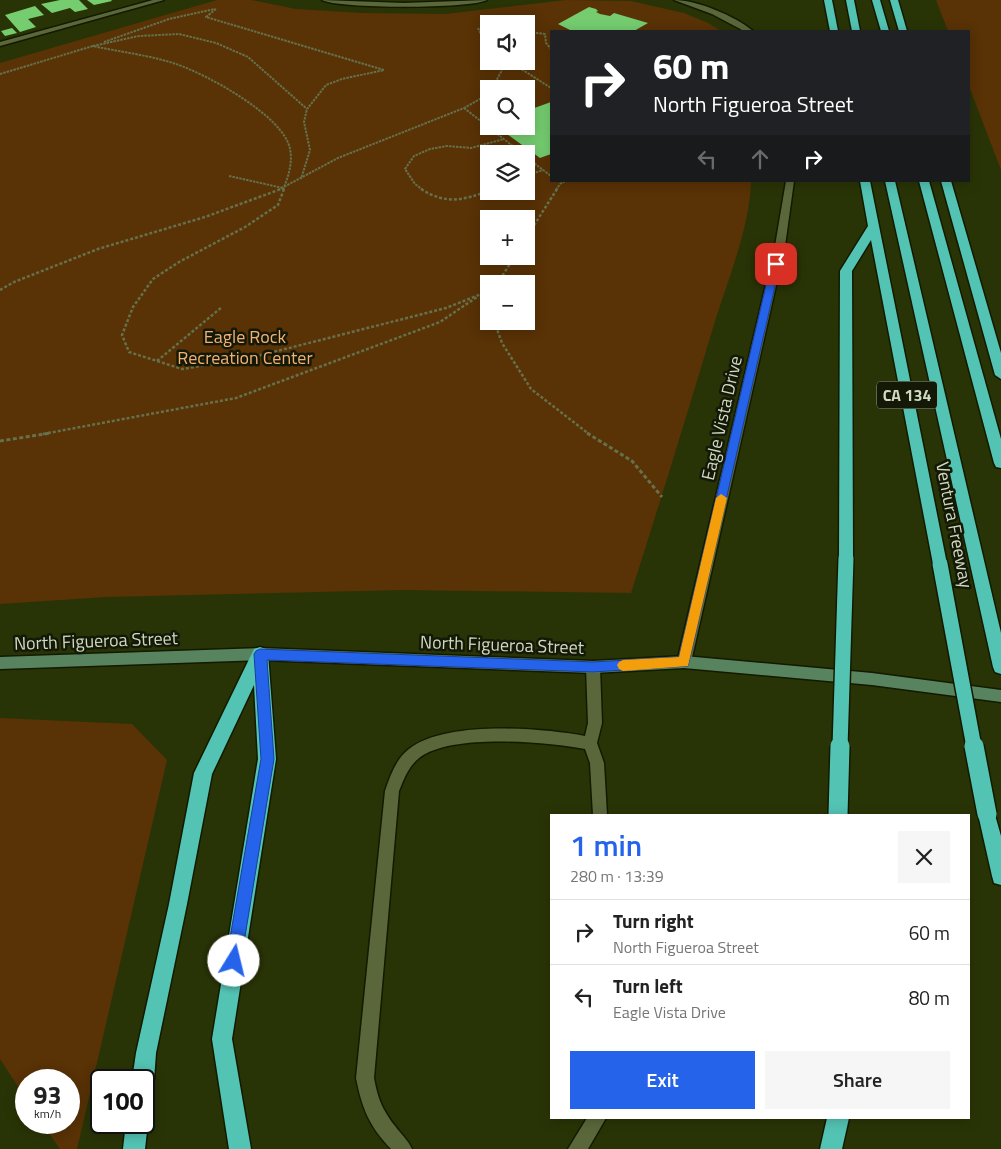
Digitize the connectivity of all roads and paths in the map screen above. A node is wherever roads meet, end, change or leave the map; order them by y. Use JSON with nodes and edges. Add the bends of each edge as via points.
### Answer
{"nodes":[{"id":1,"x":161,"y":0,"type":"edge"},
{"id":2,"x":325,"y":0,"type":"edge"},
{"id":3,"x":484,"y":0,"type":"edge"},
{"id":4,"x":677,"y":0,"type":"edge"},
{"id":5,"x":828,"y":0,"type":"edge"},
{"id":6,"x":850,"y":0,"type":"edge"},
{"id":7,"x":876,"y":0,"type":"edge"},
{"id":8,"x":894,"y":0,"type":"edge"},
{"id":9,"x":478,"y":28,"type":"dead end"},
{"id":10,"x":747,"y":30,"type":"edge"},
{"id":11,"x":834,"y":30,"type":"edge"},
{"id":12,"x":856,"y":30,"type":"edge"},
{"id":13,"x":884,"y":30,"type":"edge"},
{"id":14,"x":902,"y":30,"type":"edge"},
{"id":15,"x":480,"y":32,"type":"edge"},
{"id":16,"x":535,"y":33,"type":"edge"},
{"id":17,"x":0,"y":44,"type":"edge"},
{"id":18,"x":93,"y":46,"type":"junction"},
{"id":19,"x":550,"y":48,"type":"edge"},
{"id":20,"x":523,"y":70,"type":"edge"},
{"id":21,"x":0,"y":74,"type":"edge"},
{"id":22,"x":550,"y":87,"type":"edge"},
{"id":23,"x":480,"y":99,"type":"edge"},
{"id":24,"x":464,"y":108,"type":"junction"},
{"id":25,"x":307,"y":109,"type":"junction"},
{"id":26,"x":504,"y":139,"type":"junction"},
{"id":27,"x":482,"y":145,"type":"edge"},
{"id":28,"x":512,"y":145,"type":"edge"},
{"id":29,"x":480,"y":146,"type":"edge"},
{"id":30,"x":535,"y":164,"type":"edge"},
{"id":31,"x":543,"y":170,"type":"junction"},
{"id":32,"x":535,"y":173,"type":"edge"},
{"id":33,"x":550,"y":175,"type":"edge"},
{"id":34,"x":228,"y":176,"type":"dead end"},
{"id":35,"x":301,"y":180,"type":"junction"},
{"id":36,"x":563,"y":182,"type":"edge"},
{"id":37,"x":790,"y":182,"type":"edge"},
{"id":38,"x":865,"y":182,"type":"edge"},
{"id":39,"x":890,"y":182,"type":"edge"},
{"id":40,"x":924,"y":182,"type":"edge"},
{"id":41,"x":946,"y":182,"type":"edge"},
{"id":42,"x":560,"y":184,"type":"joint"},
{"id":43,"x":284,"y":188,"type":"junction"},
{"id":44,"x":480,"y":194,"type":"edge"},
{"id":45,"x":535,"y":224,"type":"edge"},
{"id":46,"x":874,"y":226,"type":"junction"},
{"id":47,"x":0,"y":290,"type":"edge"},
{"id":48,"x":480,"y":294,"type":"edge"},
{"id":49,"x":480,"y":295,"type":"edge"},
{"id":50,"x":981,"y":304,"type":"junction"},
{"id":51,"x":222,"y":307,"type":"dead end"},
{"id":52,"x":497,"y":330,"type":"edge"},
{"id":53,"x":1001,"y":353,"type":"edge"},
{"id":54,"x":157,"y":361,"type":"junction"},
{"id":55,"x":1001,"y":375,"type":"edge"},
{"id":56,"x":0,"y":441,"type":"edge"},
{"id":57,"x":1001,"y":463,"type":"edge"},
{"id":58,"x":662,"y":497,"type":"dead end"},
{"id":59,"x":260,"y":654,"type":"junction"},
{"id":60,"x":684,"y":662,"type":"junction"},
{"id":61,"x":0,"y":663,"type":"edge"},
{"id":62,"x":593,"y":667,"type":"junction"},
{"id":63,"x":1001,"y":668,"type":"edge"},
{"id":64,"x":1001,"y":696,"type":"edge"},
{"id":65,"x":590,"y":743,"type":"junction"},
{"id":66,"x":600,"y":814,"type":"edge"},
{"id":67,"x":838,"y":814,"type":"edge"},
{"id":68,"x":1001,"y":876,"type":"edge"},
{"id":69,"x":144,"y":1069,"type":"edge"},
{"id":70,"x":596,"y":1119,"type":"edge"},
{"id":71,"x":838,"y":1119,"type":"edge"},
{"id":72,"x":136,"y":1134,"type":"edge"},
{"id":73,"x":134,"y":1149,"type":"edge"},
{"id":74,"x":240,"y":1149,"type":"edge"},
{"id":75,"x":403,"y":1149,"type":"edge"},
{"id":76,"x":577,"y":1149,"type":"edge"},
{"id":77,"x":831,"y":1149,"type":"edge"}],
"edges":[{"from":1,"to":17,"type":"street"},
{"from":2,"to":3,"type":"street","via":[[430,4]]},
{"from":4,"to":10,"type":"street","via":[[710,11]]},
{"from":5,"to":11,"type":"highway"},
{"from":6,"to":12,"type":"highway"},
{"from":7,"to":13,"type":"highway"},
{"from":8,"to":14,"type":"highway"},
{"from":9,"to":15,"type":"path"},
{"from":16,"to":19,"type":"path","via":[[545,34]]},
{"from":18,"to":21,"type":"path"},
{"from":18,"to":25,"type":"path","via":[[139,36],[179,34],[216,43],[248,57]]},
{"from":18,"to":25,"type":"path","via":[[168,19],[216,9],[206,18],[384,70],[326,85]]},
{"from":18,"to":43,"type":"path","via":[[176,64],[220,84],[261,111],[281,132],[290,148],[290,171]]},
{"from":20,"to":22,"type":"path"},
{"from":23,"to":24,"type":"path"},
{"from":24,"to":26,"type":"path"},
{"from":24,"to":35,"type":"path","via":[[338,158]]},
{"from":25,"to":35,"type":"path","via":[[304,122],[310,150]]},
{"from":26,"to":27,"type":"path"},
{"from":26,"to":28,"type":"path"},
{"from":29,"to":44,"type":"path","via":[[430,149],[414,156],[405,169],[422,192],[449,200]]},
{"from":30,"to":31,"type":"path"},
{"from":31,"to":32,"type":"path"},
{"from":31,"to":33,"type":"path"},
{"from":34,"to":43,"type":"path"},
{"from":35,"to":43,"type":"path"},
{"from":36,"to":42,"type":"path"},
{"from":37,"to":60,"type":"street","name":"Eagle Vista Drive","via":[[780,246]]},
{"from":38,"to":46,"type":"highway","name":"Ventura Freeway","number":"CA 134"},
{"from":39,"to":63,"type":"highway"},
{"from":40,"to":57,"type":"highway"},
{"from":41,"to":50,"type":"highway"},
{"from":42,"to":45,"type":"path"},
{"from":43,"to":47,"type":"path","via":[[98,249]]},
{"from":43,"to":54,"type":"path","via":[[278,205],[153,279],[133,307],[122,335],[129,352]]},
{"from":46,"to":67,"type":"highway","bridge":true,"via":[[846,271],[846,558]]},
{"from":46,"to":68,"type":"highway","name":"Ventura Freeway","number":"CA 134","bridge":true},
{"from":48,"to":54,"type":"path","via":[[446,308],[246,359],[182,369]]},
{"from":49,"to":56,"type":"path","via":[[440,322],[236,398]]},
{"from":50,"to":53,"type":"highway"},
{"from":50,"to":55,"type":"highway"},
{"from":51,"to":54,"type":"path"},
{"from":52,"to":58,"type":"path","via":[[531,389],[590,436],[632,461]]},
{"from":59,"to":61,"type":"main road","name":"North Figueroa Street"},
{"from":59,"to":62,"type":"main road","name":"North Figueroa Street"},
{"from":59,"to":69,"type":"highway","via":[[203,773]]},
{"from":59,"to":74,"type":"highway","via":[[267,759],[222,1039]]},
{"from":60,"to":62,"type":"main road","name":"North Figueroa Street"},
{"from":60,"to":64,"type":"main road","name":"North Figueroa Street","via":[[872,679]]},
{"from":62,"to":65,"type":"street","via":[[595,723]]},
{"from":65,"to":66,"type":"street","via":[[597,763]]},
{"from":65,"to":75,"type":"street","via":[[544,737],[459,738],[437,742],[418,751],[401,766],[392,791],[365,1078],[371,1106]]},
{"from":70,"to":76,"type":"street"},
{"from":71,"to":77,"type":"highway"},
{"from":72,"to":73,"type":"highway"}]}
